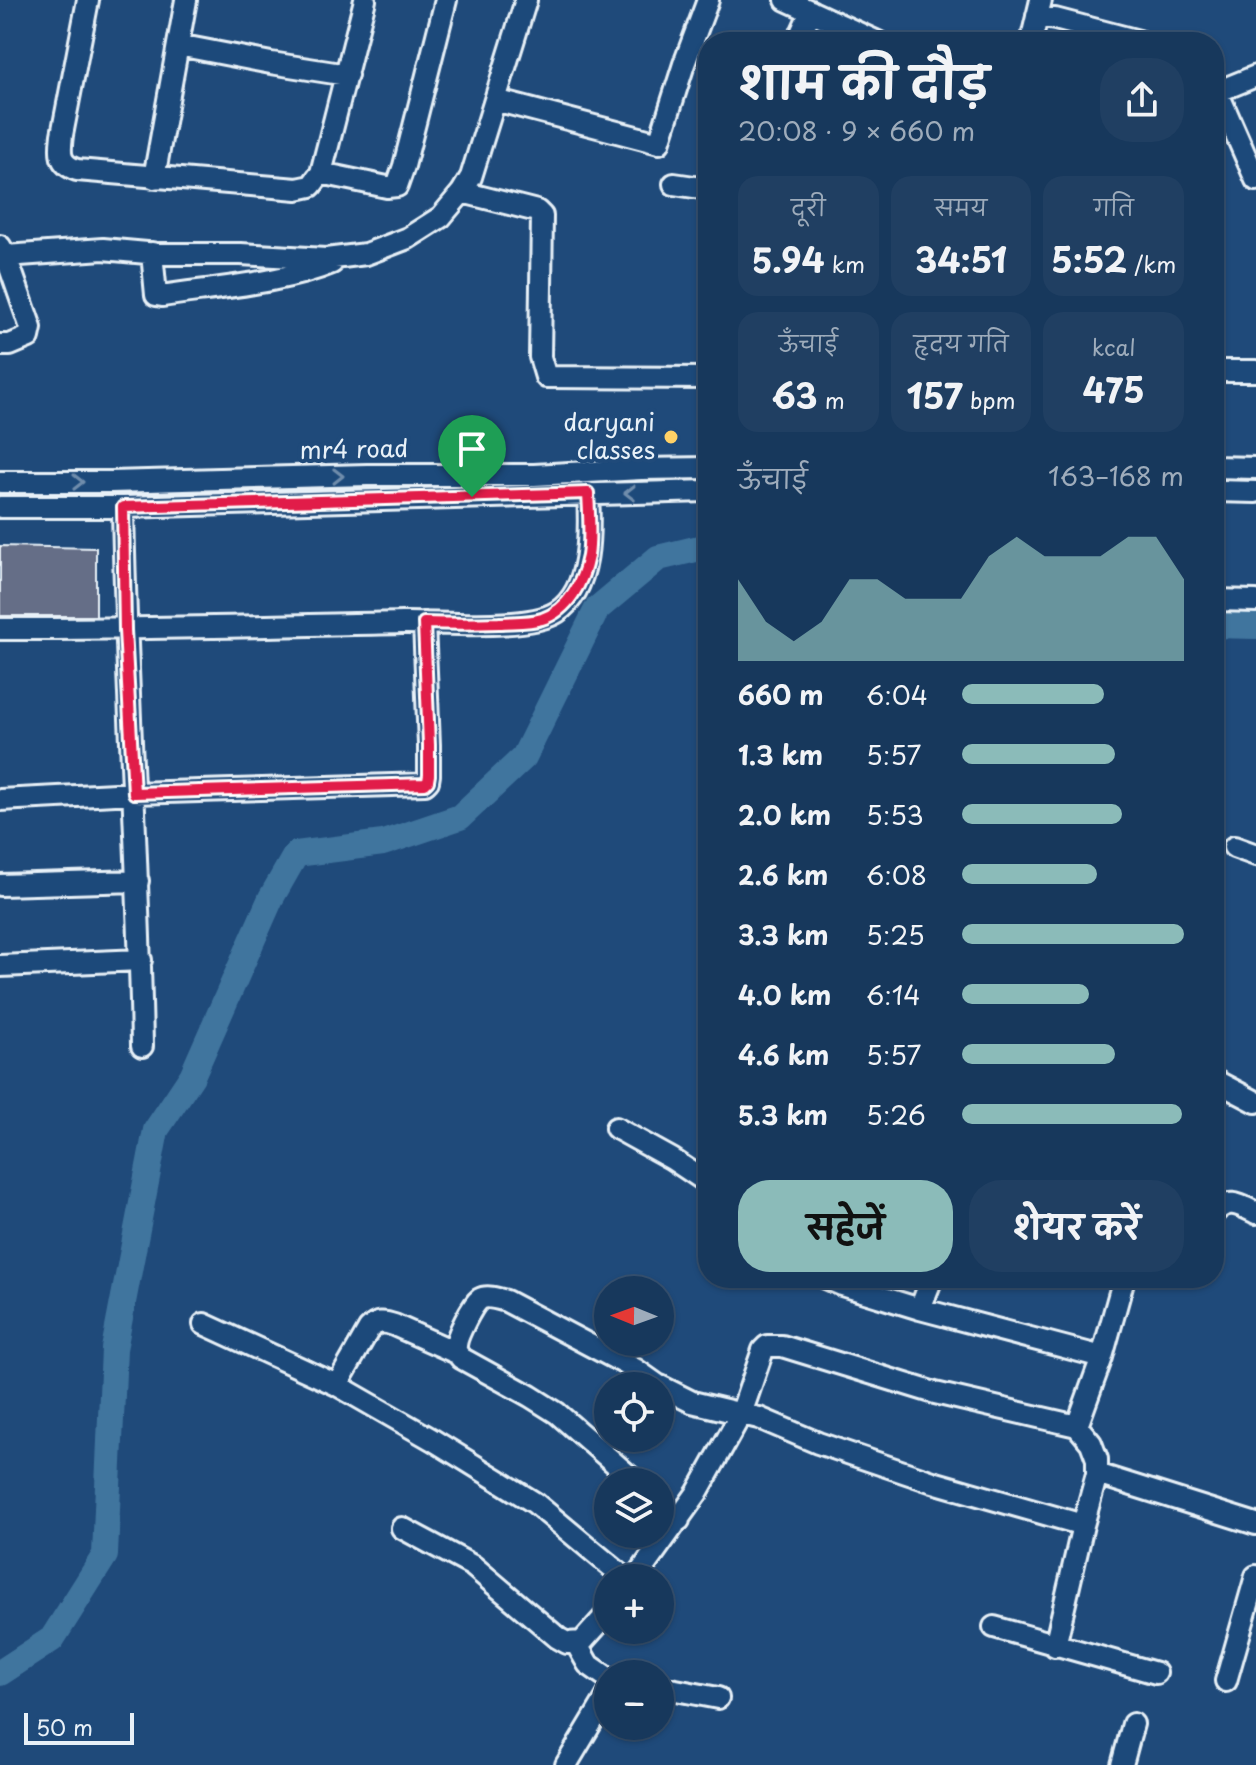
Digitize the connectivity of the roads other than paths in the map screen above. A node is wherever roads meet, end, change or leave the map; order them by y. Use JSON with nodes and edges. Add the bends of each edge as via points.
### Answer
{"nodes":[{"id":1,"x":88,"y":0,"type":"edge"},
{"id":2,"x":186,"y":0,"type":"edge"},
{"id":3,"x":365,"y":0,"type":"edge"},
{"id":4,"x":446,"y":0,"type":"edge"},
{"id":5,"x":526,"y":0,"type":"edge"},
{"id":6,"x":708,"y":0,"type":"edge"},
{"id":7,"x":786,"y":0,"type":"edge"},
{"id":8,"x":1038,"y":5,"type":"edge"},
{"id":9,"x":811,"y":11,"type":"junction"},
{"id":10,"x":802,"y":32,"type":"edge"},
{"id":11,"x":856,"y":32,"type":"edge"},
{"id":12,"x":1033,"y":32,"type":"edge"},
{"id":13,"x":1105,"y":32,"type":"edge"},
{"id":14,"x":178,"y":45,"type":"junction"},
{"id":15,"x":347,"y":75,"type":"junction"},
{"id":16,"x":1256,"y":76,"type":"edge"},
{"id":17,"x":1224,"y":89,"type":"edge"},
{"id":18,"x":495,"y":100,"type":"junction"},
{"id":19,"x":1224,"y":110,"type":"edge"},
{"id":20,"x":321,"y":173,"type":"junction"},
{"id":21,"x":154,"y":178,"type":"junction"},
{"id":22,"x":1256,"y":180,"type":"edge"},
{"id":23,"x":674,"y":184,"type":"dead end"},
{"id":24,"x":698,"y":188,"type":"edge"},
{"id":25,"x":462,"y":192,"type":"junction"},
{"id":26,"x":3,"y":251,"type":"edge"},
{"id":27,"x":152,"y":253,"type":"junction"},
{"id":28,"x":346,"y":256,"type":"junction"},
{"id":29,"x":0,"y":345,"type":"edge"},
{"id":30,"x":1224,"y":371,"type":"edge"},
{"id":31,"x":1256,"y":371,"type":"edge"},
{"id":32,"x":698,"y":378,"type":"edge"},
{"id":33,"x":1224,"y":467,"type":"edge"},
{"id":34,"x":698,"y":468,"type":"edge"},
{"id":35,"x":1256,"y":468,"type":"edge"},
{"id":36,"x":0,"y":482,"type":"edge"},
{"id":37,"x":698,"y":491,"type":"edge"},
{"id":38,"x":1224,"y":491,"type":"edge"},
{"id":39,"x":1256,"y":492,"type":"edge"},
{"id":40,"x":588,"y":493,"type":"junction"},
{"id":41,"x":0,"y":507,"type":"edge"},
{"id":42,"x":123,"y":507,"type":"junction"},
{"id":43,"x":1224,"y":600,"type":"edge"},
{"id":44,"x":1256,"y":601,"type":"edge"},
{"id":45,"x":424,"y":623,"type":"junction"},
{"id":46,"x":0,"y":629,"type":"edge"},
{"id":47,"x":125,"y":630,"type":"junction"},
{"id":48,"x":134,"y":793,"type":"junction"},
{"id":49,"x":0,"y":800,"type":"edge"},
{"id":50,"x":1234,"y":847,"type":"dead end"},
{"id":51,"x":1256,"y":855,"type":"edge"},
{"id":52,"x":138,"y":881,"type":"junction"},
{"id":53,"x":0,"y":885,"type":"edge"},
{"id":54,"x":141,"y":960,"type":"junction"},
{"id":55,"x":0,"y":966,"type":"edge"},
{"id":56,"x":142,"y":1046,"type":"dead end"},
{"id":57,"x":1224,"y":1085,"type":"edge"},
{"id":58,"x":1256,"y":1102,"type":"edge"},
{"id":59,"x":616,"y":1128,"type":"dead end"},
{"id":60,"x":698,"y":1176,"type":"edge"},
{"id":61,"x":1224,"y":1204,"type":"edge"},
{"id":62,"x":1256,"y":1213,"type":"edge"},
{"id":63,"x":852,"y":1288,"type":"edge"},
{"id":64,"x":928,"y":1288,"type":"edge"},
{"id":65,"x":1121,"y":1288,"type":"edge"},
{"id":66,"x":920,"y":1309,"type":"junction"},
{"id":67,"x":204,"y":1324,"type":"dead end"},
{"id":68,"x":457,"y":1353,"type":"junction"},
{"id":69,"x":1102,"y":1357,"type":"junction"},
{"id":70,"x":639,"y":1372,"type":"edge"},
{"id":71,"x":337,"y":1385,"type":"junction"},
{"id":72,"x":674,"y":1393,"type":"edge"},
{"id":73,"x":741,"y":1414,"type":"junction"},
{"id":74,"x":1077,"y":1426,"type":"junction"},
{"id":75,"x":620,"y":1468,"type":"edge"},
{"id":76,"x":1097,"y":1474,"type":"junction"},
{"id":77,"x":674,"y":1516,"type":"edge"},
{"id":78,"x":679,"y":1520,"type":"junction"},
{"id":79,"x":1256,"y":1524,"type":"edge"},
{"id":80,"x":1083,"y":1525,"type":"junction"},
{"id":81,"x":402,"y":1528,"type":"dead end"},
{"id":82,"x":608,"y":1564,"type":"edge"},
{"id":83,"x":646,"y":1564,"type":"edge"},
{"id":84,"x":1256,"y":1576,"type":"edge"},
{"id":85,"x":1252,"y":1607,"type":"edge"},
{"id":86,"x":994,"y":1627,"type":"dead end"},
{"id":87,"x":594,"y":1629,"type":"edge"},
{"id":88,"x":576,"y":1643,"type":"junction"},
{"id":89,"x":1055,"y":1646,"type":"junction"},
{"id":90,"x":594,"y":1668,"type":"edge"},
{"id":91,"x":1156,"y":1673,"type":"dead end"},
{"id":92,"x":1226,"y":1681,"type":"dead end"},
{"id":93,"x":674,"y":1690,"type":"edge"},
{"id":94,"x":718,"y":1698,"type":"dead end"},
{"id":95,"x":594,"y":1718,"type":"edge"},
{"id":96,"x":1133,"y":1724,"type":"dead end"},
{"id":97,"x":566,"y":1765,"type":"edge"},
{"id":98,"x":1122,"y":1765,"type":"edge"}],
"edges":[{"from":1,"to":21,"type":"street","via":[[60,155],[77,170]]},
{"from":2,"to":14,"type":"street"},
{"from":3,"to":15,"type":"street"},
{"from":4,"to":20,"type":"street","via":[[397,186]]},
{"from":5,"to":18,"type":"street"},
{"from":6,"to":18,"type":"street","via":[[659,143]]},
{"from":7,"to":9,"type":"street"},
{"from":8,"to":12,"type":"street"},
{"from":8,"to":13,"type":"street","via":[[1055,19]]},
{"from":9,"to":10,"type":"street"},
{"from":9,"to":11,"type":"street"},
{"from":14,"to":15,"type":"street"},
{"from":14,"to":21,"type":"street"},
{"from":15,"to":20,"type":"street"},
{"from":16,"to":17,"type":"street"},
{"from":18,"to":25,"type":"street"},
{"from":19,"to":22,"type":"street"},
{"from":20,"to":21,"type":"street","via":[[311,186],[297,189]]},
{"from":23,"to":24,"type":"street"},
{"from":25,"to":28,"type":"street","via":[[441,217],[408,238]]},
{"from":25,"to":32,"type":"street","via":[[542,216],[540,357],[546,377]]},
{"from":26,"to":27,"type":"street"},
{"from":26,"to":29,"type":"street","via":[[31,328],[29,337]]},
{"from":27,"to":28,"type":"street"},
{"from":27,"to":28,"type":"street","via":[[156,295],[162,296],[313,271]]},
{"from":30,"to":31,"type":"street"},
{"from":33,"to":35,"type":"street"},
{"from":36,"to":34,"type":"street","name":"mr4 road","one_way":true},
{"from":37,"to":40,"type":"street","name":"mr4 road","one_way":true},
{"from":38,"to":39,"type":"street"},
{"from":40,"to":42,"type":"street","name":"mr4 road"},
{"from":40,"to":45,"type":"street","via":[[588,555],[582,577],[558,611],[528,621]]},
{"from":41,"to":42,"type":"street","name":"mr4 road"},
{"from":42,"to":47,"type":"street"},
{"from":43,"to":44,"type":"street"},
{"from":45,"to":47,"type":"street"},
{"from":45,"to":48,"type":"street","via":[[429,745],[425,784]]},
{"from":46,"to":47,"type":"street"},
{"from":47,"to":48,"type":"street"},
{"from":48,"to":49,"type":"street"},
{"from":48,"to":52,"type":"street"},
{"from":50,"to":51,"type":"street"},
{"from":52,"to":53,"type":"street"},
{"from":52,"to":54,"type":"street"},
{"from":54,"to":55,"type":"street"},
{"from":54,"to":56,"type":"street"},
{"from":57,"to":58,"type":"street"},
{"from":59,"to":60,"type":"street"},
{"from":61,"to":62,"type":"street"},
{"from":63,"to":66,"type":"street"},
{"from":64,"to":66,"type":"street"},
{"from":65,"to":69,"type":"street"},
{"from":66,"to":69,"type":"street"},
{"from":67,"to":71,"type":"street"},
{"from":68,"to":70,"type":"street","via":[[466,1319],[487,1297],[506,1301]]},
{"from":68,"to":71,"type":"street","via":[[385,1322],[376,1323]]},
{"from":68,"to":75,"type":"street","via":[[557,1413]]},
{"from":69,"to":74,"type":"street"},
{"from":71,"to":82,"type":"street","via":[[524,1496]]},
{"from":72,"to":73,"type":"street"},
{"from":73,"to":74,"type":"street","via":[[763,1350],[772,1345],[935,1393]]},
{"from":73,"to":78,"type":"street"},
{"from":73,"to":80,"type":"street","via":[[933,1482]]},
{"from":74,"to":76,"type":"street","via":[[1091,1443]]},
{"from":76,"to":79,"type":"street"},
{"from":76,"to":80,"type":"street"},
{"from":77,"to":78,"type":"street"},
{"from":78,"to":83,"type":"street"},
{"from":80,"to":89,"type":"street"},
{"from":81,"to":88,"type":"street","via":[[473,1566],[558,1638]]},
{"from":84,"to":85,"type":"street"},
{"from":85,"to":92,"type":"street"},
{"from":86,"to":89,"type":"street"},
{"from":87,"to":88,"type":"street"},
{"from":88,"to":90,"type":"street"},
{"from":89,"to":91,"type":"street"},
{"from":93,"to":94,"type":"street"},
{"from":95,"to":97,"type":"street"},
{"from":96,"to":98,"type":"street"}]}
